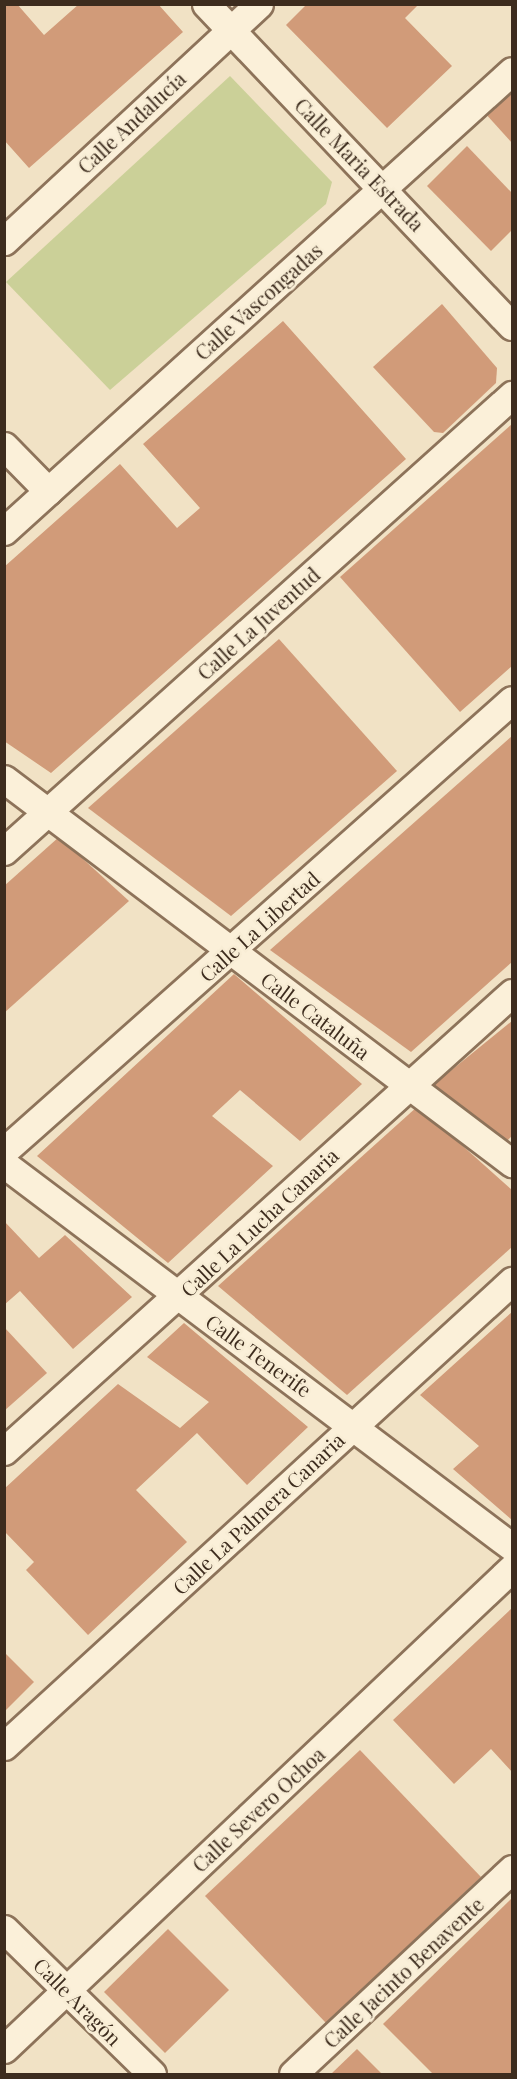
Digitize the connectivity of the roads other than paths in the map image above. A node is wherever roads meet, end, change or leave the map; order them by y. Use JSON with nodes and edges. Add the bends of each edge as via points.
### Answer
{"nodes":[{"id":1,"x":206,"y":4,"type":"edge"},
{"id":2,"x":259,"y":4,"type":"edge"},
{"id":3,"x":230,"y":31,"type":"junction"},
{"id":4,"x":513,"y":71,"type":"edge"},
{"id":5,"x":384,"y":186,"type":"junction"},
{"id":6,"x":4,"y":241,"type":"edge"},
{"id":7,"x":513,"y":326,"type":"edge"},
{"id":8,"x":513,"y":395,"type":"edge"},
{"id":9,"x":4,"y":446,"type":"edge"},
{"id":10,"x":48,"y":491,"type":"junction"},
{"id":11,"x":4,"y":531,"type":"edge"},
{"id":12,"x":513,"y":700,"type":"edge"},
{"id":13,"x":4,"y":779,"type":"edge"},
{"id":14,"x":47,"y":811,"type":"junction"},
{"id":15,"x":4,"y":851,"type":"edge"},
{"id":16,"x":231,"y":950,"type":"junction"},
{"id":17,"x":513,"y":993,"type":"edge"},
{"id":18,"x":409,"y":1084,"type":"junction"},
{"id":19,"x":4,"y":1151,"type":"edge"},
{"id":20,"x":513,"y":1163,"type":"edge"},
{"id":21,"x":4,"y":1164,"type":"edge"},
{"id":22,"x":513,"y":1281,"type":"edge"},
{"id":23,"x":178,"y":1296,"type":"junction"},
{"id":24,"x":354,"y":1424,"type":"junction"},
{"id":25,"x":4,"y":1451,"type":"edge"},
{"id":26,"x":513,"y":1547,"type":"edge"},
{"id":27,"x":513,"y":1568,"type":"edge"},
{"id":28,"x":4,"y":1746,"type":"edge"},
{"id":29,"x":513,"y":1869,"type":"edge"},
{"id":30,"x":4,"y":1929,"type":"edge"},
{"id":31,"x":67,"y":1990,"type":"junction"},
{"id":32,"x":4,"y":2049,"type":"edge"},
{"id":33,"x":152,"y":2074,"type":"edge"},
{"id":34,"x":293,"y":2074,"type":"edge"}],
"edges":[{"from":1,"to":3,"type":"street","name":"Calle Maria Estrada"},
{"from":2,"to":3,"type":"street","name":"Calle Andalucía"},
{"from":3,"to":5,"type":"street","name":"Calle Maria Estrada"},
{"from":3,"to":6,"type":"street","name":"Calle Andalucía"},
{"from":4,"to":5,"type":"street","name":"Calle Vascongadas"},
{"from":5,"to":7,"type":"street","name":"Calle Maria Estrada"},
{"from":5,"to":10,"type":"street","name":"Calle Vascongadas"},
{"from":8,"to":14,"type":"street","name":"Calle La Juventud"},
{"from":9,"to":10,"type":"street"},
{"from":10,"to":11,"type":"street","name":"Calle Vascongadas"},
{"from":12,"to":16,"type":"street","name":"Calle La Libertad"},
{"from":13,"to":14,"type":"street","name":"Calle Cataluña"},
{"from":14,"to":15,"type":"street","name":"Calle La Juventud"},
{"from":14,"to":16,"type":"street","name":"Calle Cataluña"},
{"from":16,"to":18,"type":"street","name":"Calle Cataluña"},
{"from":16,"to":19,"type":"street","name":"Calle La Libertad"},
{"from":17,"to":18,"type":"street","name":"Calle La Lucha Canaria"},
{"from":18,"to":20,"type":"street","name":"Calle Cataluña"},
{"from":18,"to":23,"type":"street","name":"Calle La Lucha Canaria"},
{"from":21,"to":23,"type":"street","name":"Calle Tenerife"},
{"from":22,"to":24,"type":"street","name":"Calle La Palmera Canaria"},
{"from":23,"to":24,"type":"street","name":"Calle Tenerife"},
{"from":23,"to":25,"type":"street","name":"Calle La Lucha Canaria"},
{"from":24,"to":26,"type":"street","name":"Calle Tenerife"},
{"from":24,"to":28,"type":"street","name":"Calle La Palmera Canaria"},
{"from":27,"to":31,"type":"street","name":"Calle Severo Ochoa"},
{"from":29,"to":34,"type":"street","name":"Calle Jacinto Benavente"},
{"from":30,"to":31,"type":"street","name":"Calle Aragón"},
{"from":31,"to":32,"type":"street","name":"Calle Severo Ochoa"},
{"from":31,"to":33,"type":"street","name":"Calle Aragón"}]}
